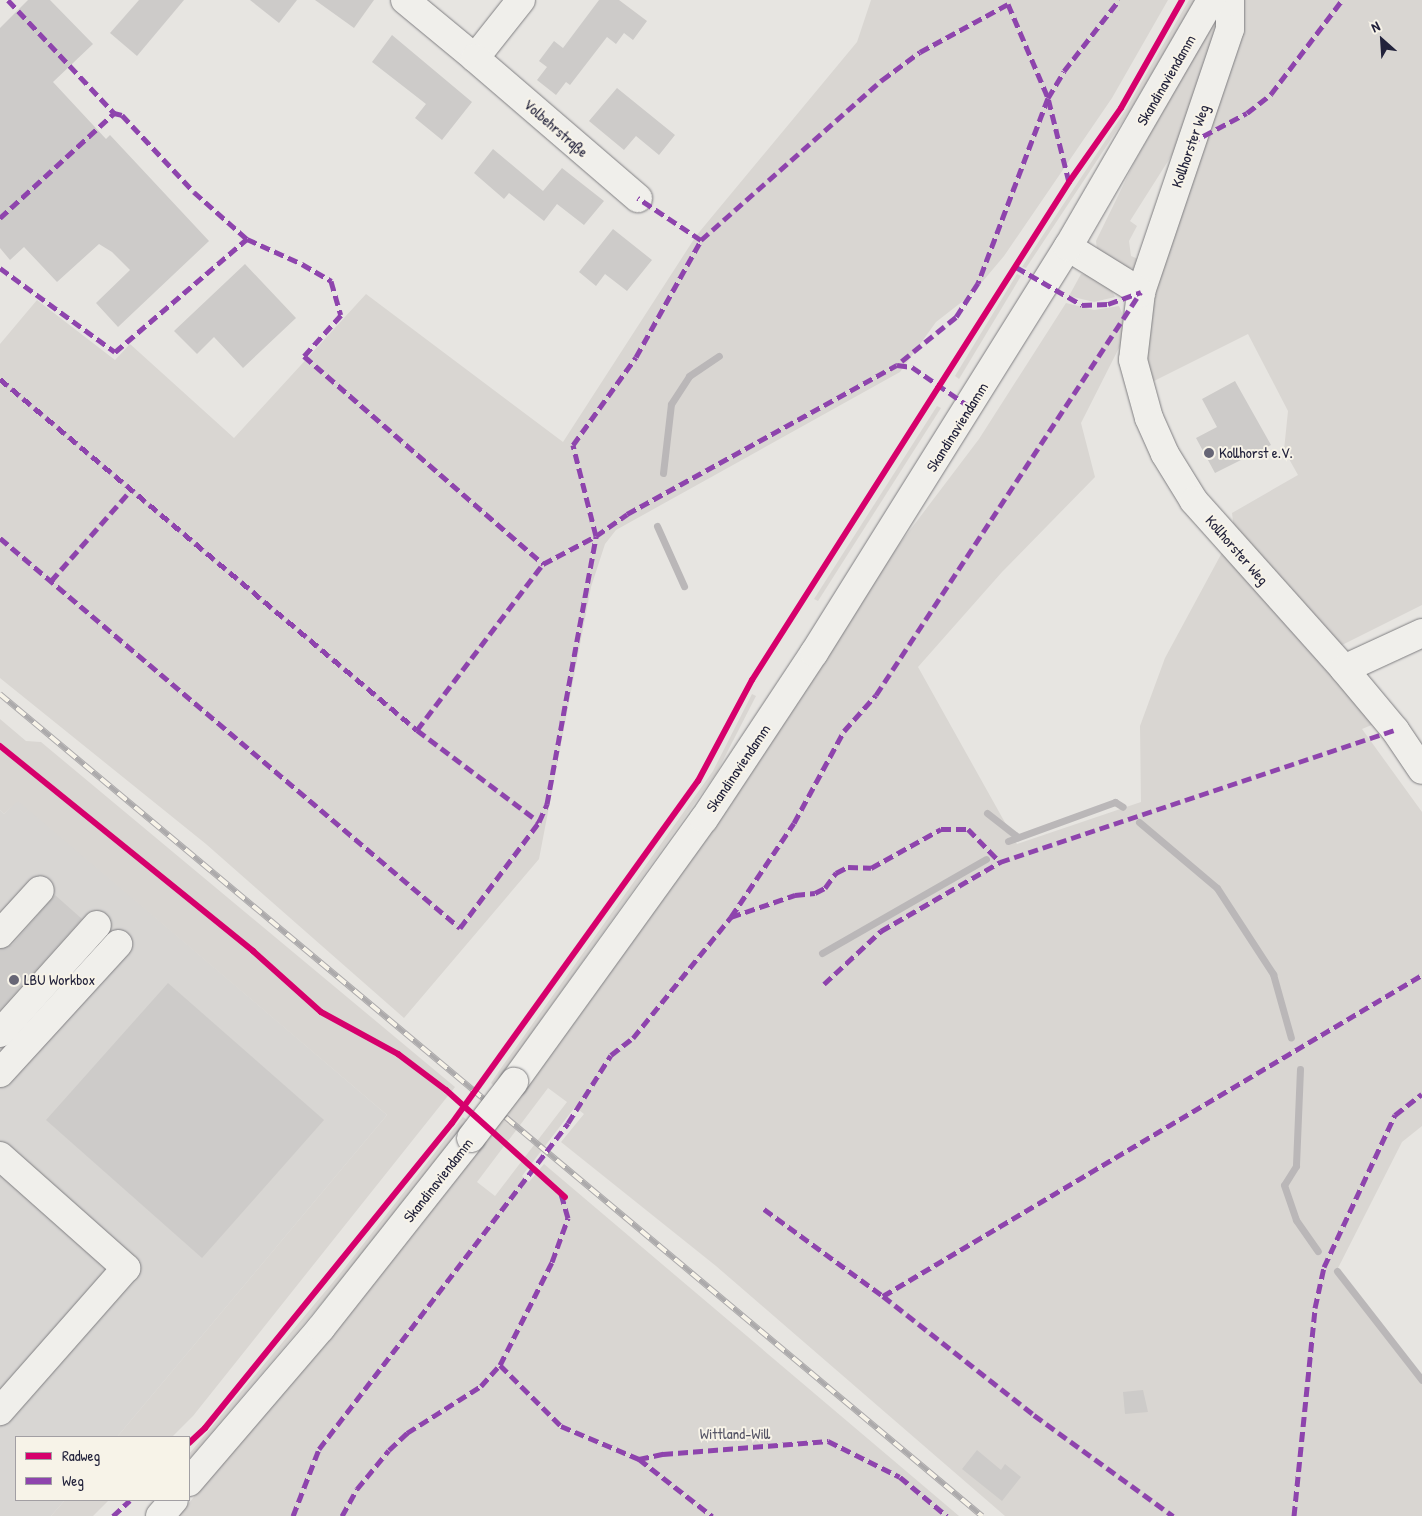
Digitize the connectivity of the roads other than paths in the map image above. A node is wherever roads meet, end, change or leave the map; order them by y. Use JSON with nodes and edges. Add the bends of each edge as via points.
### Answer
{"nodes":[{"id":1,"x":405,"y":0,"type":"edge"},
{"id":2,"x":521,"y":0,"type":"edge"},
{"id":3,"x":1211,"y":0,"type":"edge"},
{"id":4,"x":1230,"y":0,"type":"edge"},
{"id":5,"x":474,"y":58,"type":"junction"},
{"id":6,"x":638,"y":198,"type":"dead end"},
{"id":7,"x":1068,"y":246,"type":"junction"},
{"id":8,"x":1141,"y":292,"type":"junction"},
{"id":9,"x":1422,"y":633,"type":"edge"},
{"id":10,"x":1344,"y":669,"type":"junction"},
{"id":11,"x":1422,"y":770,"type":"edge"},
{"id":12,"x":40,"y":890,"type":"dead end"},
{"id":13,"x":97,"y":925,"type":"dead end"},
{"id":14,"x":0,"y":934,"type":"edge"},
{"id":15,"x":118,"y":944,"type":"dead end"},
{"id":16,"x":0,"y":1033,"type":"edge"},
{"id":17,"x":0,"y":1073,"type":"edge"},
{"id":18,"x":0,"y":1156,"type":"edge"},
{"id":19,"x":0,"y":1411,"type":"edge"},
{"id":20,"x":190,"y":1481,"type":"edge"},
{"id":21,"x":173,"y":1501,"type":"edge"},
{"id":22,"x":160,"y":1516,"type":"edge"}],
"edges":[{"from":1,"to":5,"type":"main road","name":"Volbehrstraße"},
{"from":2,"to":5,"type":"main road"},
{"from":3,"to":7,"type":"main road","name":"Skandinaviendamm"},
{"from":4,"to":8,"type":"main road","name":"Kollhorster Weg","via":[[1230,29]]},
{"from":5,"to":6,"type":"main road","name":"Volbehrstraße"},
{"from":7,"to":8,"type":"main road"},
{"from":7,"to":20,"type":"main road","name":"Skandinaviendamm","bridge":true,"via":[[902,516],[765,729],[514,1082],[321,1328]]},
{"from":8,"to":10,"type":"main road","name":"Kollhorster Weg","via":[[1133,360],[1149,418],[1165,454],[1194,501]]},
{"from":9,"to":10,"type":"main road"},
{"from":10,"to":11,"type":"main road","name":"Kollhorster Weg","via":[[1395,730]]},
{"from":12,"to":14,"type":"main road"},
{"from":13,"to":16,"type":"main road"},
{"from":15,"to":17,"type":"main road"},
{"from":18,"to":19,"type":"main road","via":[[126,1268]]},
{"from":21,"to":22,"type":"main road"}]}
